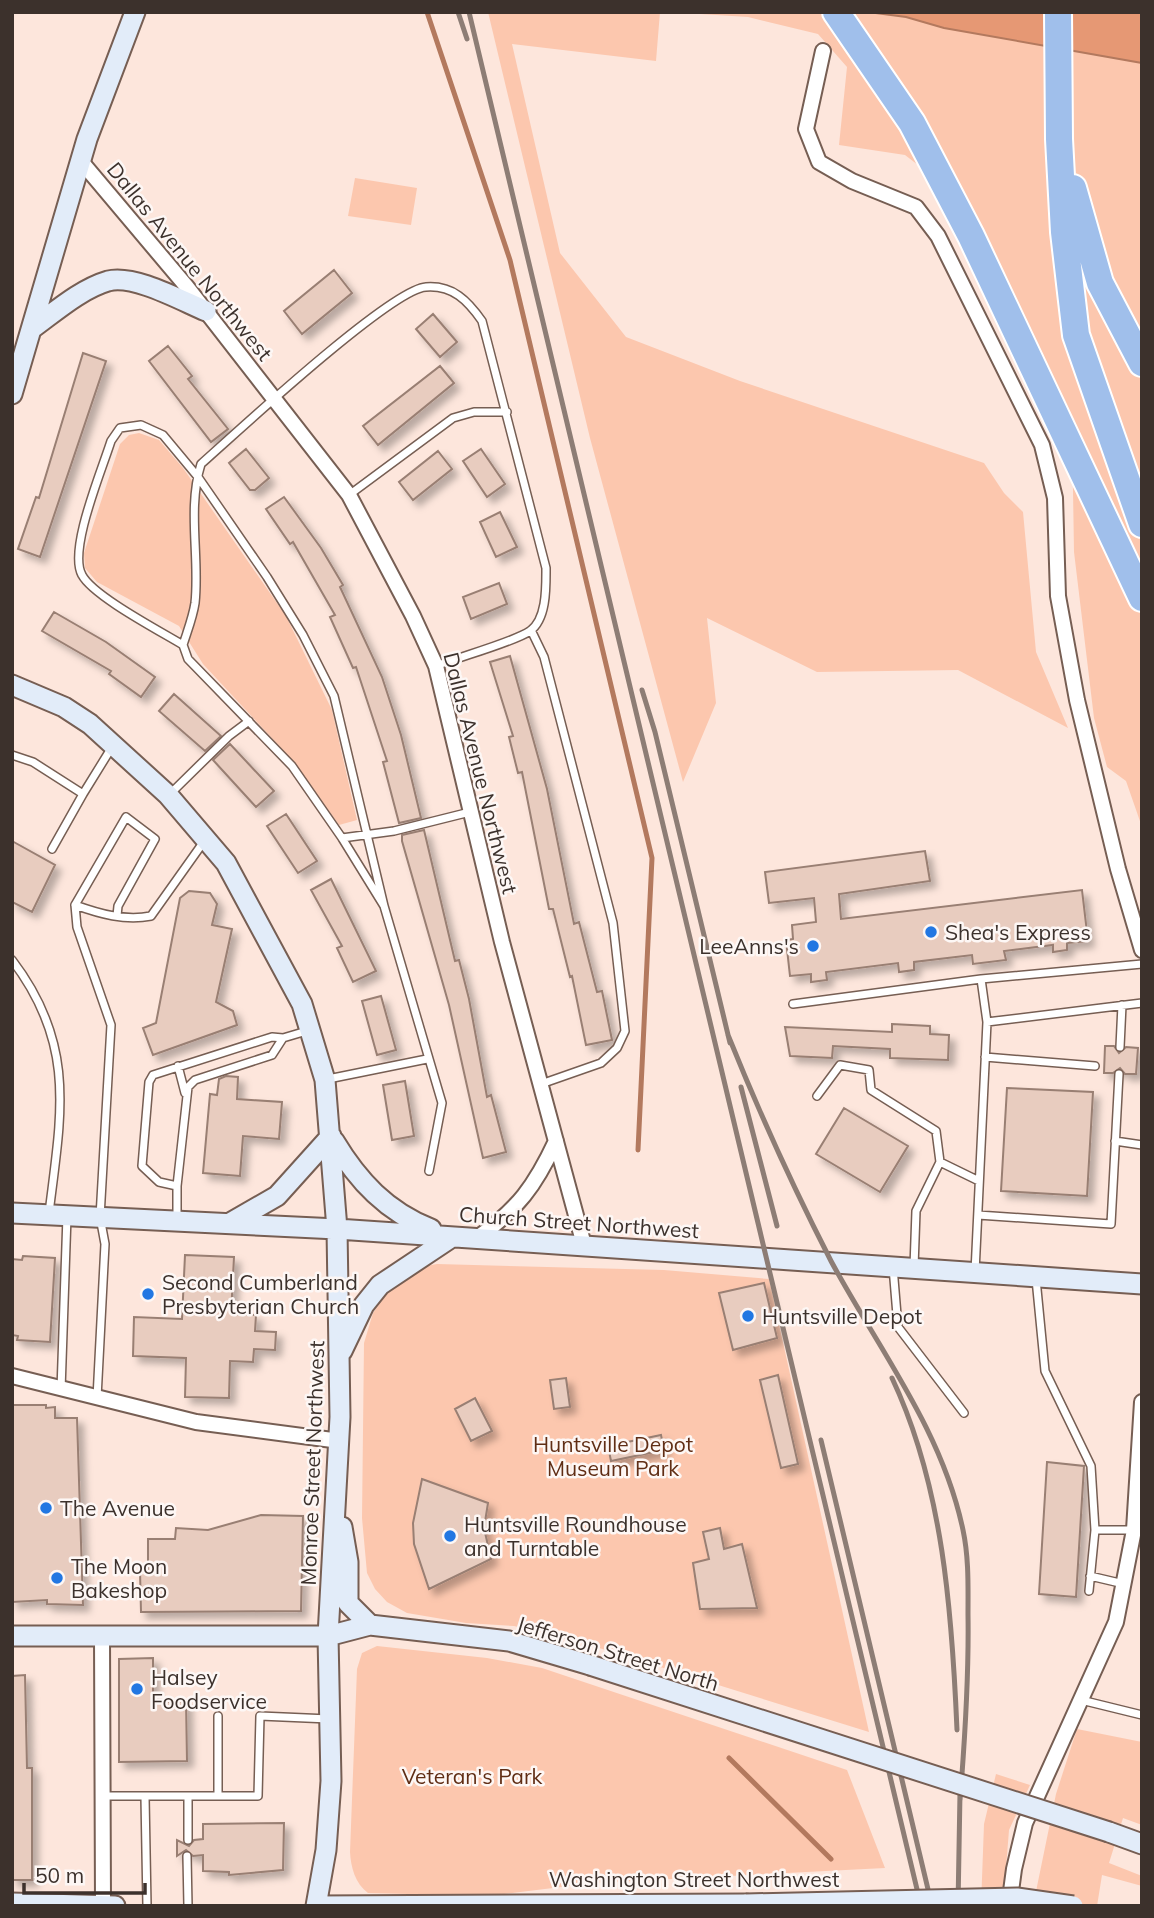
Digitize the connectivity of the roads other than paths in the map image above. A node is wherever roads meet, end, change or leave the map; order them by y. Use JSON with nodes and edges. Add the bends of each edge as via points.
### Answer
{"nodes":[{"id":1,"x":135,"y":12,"type":"edge"},
{"id":2,"x":836,"y":12,"type":"edge"},
{"id":3,"x":1059,"y":12,"type":"edge"},
{"id":4,"x":823,"y":51,"type":"dead end"},
{"id":5,"x":1059,"y":139,"type":"junction"},
{"id":6,"x":80,"y":160,"type":"junction"},
{"id":7,"x":206,"y":311,"type":"junction"},
{"id":8,"x":34,"y":327,"type":"junction"},
{"id":9,"x":1142,"y":363,"type":"edge"},
{"id":10,"x":12,"y":394,"type":"edge"},
{"id":11,"x":276,"y":400,"type":"junction"},
{"id":12,"x":507,"y":412,"type":"junction"},
{"id":13,"x":198,"y":477,"type":"junction"},
{"id":14,"x":349,"y":495,"type":"junction"},
{"id":15,"x":1142,"y":524,"type":"edge"},
{"id":16,"x":1142,"y":598,"type":"edge"},
{"id":17,"x":531,"y":630,"type":"junction"},
{"id":18,"x":183,"y":645,"type":"junction"},
{"id":19,"x":436,"y":666,"type":"junction"},
{"id":20,"x":12,"y":669,"type":"edge"},
{"id":21,"x":12,"y":685,"type":"edge"},
{"id":22,"x":22,"y":695,"type":"edge"},
{"id":23,"x":250,"y":721,"type":"junction"},
{"id":24,"x":114,"y":744,"type":"junction"},
{"id":25,"x":12,"y":755,"type":"edge"},
{"id":26,"x":83,"y":794,"type":"junction"},
{"id":27,"x":168,"y":795,"type":"junction"},
{"id":28,"x":470,"y":812,"type":"junction"},
{"id":29,"x":368,"y":833,"type":"junction"},
{"id":30,"x":342,"y":838,"type":"junction"},
{"id":31,"x":206,"y":839,"type":"junction"},
{"id":32,"x":52,"y":849,"type":"dead end"},
{"id":33,"x":75,"y":905,"type":"junction"},
{"id":34,"x":384,"y":906,"type":"junction"},
{"id":35,"x":117,"y":916,"type":"junction"},
{"id":36,"x":1142,"y":950,"type":"edge"},
{"id":37,"x":12,"y":960,"type":"edge"},
{"id":38,"x":1142,"y":964,"type":"edge"},
{"id":39,"x":981,"y":979,"type":"junction"},
{"id":40,"x":1142,"y":1003,"type":"edge"},
{"id":41,"x":793,"y":1004,"type":"dead end"},
{"id":42,"x":1122,"y":1005,"type":"junction"},
{"id":43,"x":987,"y":1022,"type":"junction"},
{"id":44,"x":310,"y":1030,"type":"junction"},
{"id":45,"x":284,"y":1038,"type":"junction"},
{"id":46,"x":1120,"y":1047,"type":"dead end"},
{"id":47,"x":985,"y":1056,"type":"junction"},
{"id":48,"x":427,"y":1059,"type":"junction"},
{"id":49,"x":177,"y":1066,"type":"junction"},
{"id":50,"x":1095,"y":1066,"type":"dead end"},
{"id":51,"x":1119,"y":1073,"type":"dead end"},
{"id":52,"x":325,"y":1080,"type":"junction"},
{"id":53,"x":541,"y":1084,"type":"junction"},
{"id":54,"x":185,"y":1094,"type":"junction"},
{"id":55,"x":817,"y":1096,"type":"dead end"},
{"id":56,"x":331,"y":1136,"type":"junction"},
{"id":57,"x":556,"y":1141,"type":"junction"},
{"id":58,"x":1115,"y":1141,"type":"junction"},
{"id":59,"x":1142,"y":1145,"type":"edge"},
{"id":60,"x":940,"y":1162,"type":"junction"},
{"id":61,"x":429,"y":1171,"type":"dead end"},
{"id":62,"x":979,"y":1181,"type":"junction"},
{"id":63,"x":177,"y":1186,"type":"junction"},
{"id":64,"x":12,"y":1213,"type":"edge"},
{"id":65,"x":978,"y":1214,"type":"junction"},
{"id":66,"x":58,"y":1215,"type":"junction"},
{"id":67,"x":100,"y":1217,"type":"junction"},
{"id":68,"x":177,"y":1221,"type":"junction"},
{"id":69,"x":230,"y":1223,"type":"junction"},
{"id":70,"x":337,"y":1229,"type":"junction"},
{"id":71,"x":452,"y":1237,"type":"junction"},
{"id":72,"x":477,"y":1238,"type":"junction"},
{"id":73,"x":584,"y":1245,"type":"junction"},
{"id":74,"x":893,"y":1267,"type":"junction"},
{"id":75,"x":914,"y":1268,"type":"junction"},
{"id":76,"x":975,"y":1272,"type":"junction"},
{"id":77,"x":1036,"y":1277,"type":"junction"},
{"id":78,"x":1142,"y":1284,"type":"edge"},
{"id":79,"x":340,"y":1354,"type":"junction"},
{"id":80,"x":12,"y":1376,"type":"edge"},
{"id":81,"x":61,"y":1390,"type":"junction"},
{"id":82,"x":97,"y":1398,"type":"junction"},
{"id":83,"x":1142,"y":1402,"type":"edge"},
{"id":84,"x":964,"y":1413,"type":"dead end"},
{"id":85,"x":340,"y":1441,"type":"junction"},
{"id":86,"x":337,"y":1498,"type":"junction"},
{"id":87,"x":1138,"y":1512,"type":"edge"},
{"id":88,"x":1095,"y":1530,"type":"junction"},
{"id":89,"x":1134,"y":1530,"type":"junction"},
{"id":90,"x":1090,"y":1576,"type":"junction"},
{"id":91,"x":1125,"y":1584,"type":"junction"},
{"id":92,"x":1089,"y":1591,"type":"dead end"},
{"id":93,"x":370,"y":1625,"type":"junction"},
{"id":94,"x":12,"y":1636,"type":"edge"},
{"id":95,"x":102,"y":1636,"type":"junction"},
{"id":96,"x":328,"y":1636,"type":"junction"},
{"id":97,"x":1081,"y":1700,"type":"junction"},
{"id":98,"x":1142,"y":1715,"type":"edge"},
{"id":99,"x":218,"y":1716,"type":"dead end"},
{"id":100,"x":330,"y":1719,"type":"junction"},
{"id":101,"x":102,"y":1796,"type":"junction"},
{"id":102,"x":188,"y":1796,"type":"junction"},
{"id":103,"x":218,"y":1796,"type":"junction"},
{"id":104,"x":145,"y":1797,"type":"junction"},
{"id":105,"x":188,"y":1840,"type":"dead end"},
{"id":106,"x":1142,"y":1844,"type":"edge"},
{"id":107,"x":187,"y":1856,"type":"dead end"},
{"id":108,"x":12,"y":1903,"type":"edge"},
{"id":109,"x":103,"y":1905,"type":"edge"},
{"id":110,"x":115,"y":1906,"type":"edge"},
{"id":111,"x":147,"y":1906,"type":"edge"},
{"id":112,"x":187,"y":1906,"type":"edge"},
{"id":113,"x":316,"y":1906,"type":"edge"},
{"id":114,"x":1009,"y":1906,"type":"edge"},
{"id":115,"x":1073,"y":1906,"type":"edge"}],
"edges":[{"from":1,"to":6,"type":"street"},
{"from":2,"to":16,"type":"highway","via":[[905,112],[971,236]]},
{"from":3,"to":5,"type":"highway"},
{"from":4,"to":36,"type":"street","via":[[806,129],[819,162],[852,181],[916,206],[938,236],[1042,445],[1055,498],[1058,596],[1077,700]]},
{"from":5,"to":9,"type":"highway","via":[[1100,283]]},
{"from":5,"to":15,"type":"highway","via":[[1076,335]]},
{"from":6,"to":7,"type":"street","name":"Dallas Avenue Northwest"},
{"from":6,"to":8,"type":"street"},
{"from":7,"to":8,"type":"street","via":[[142,284],[110,281]]},
{"from":7,"to":11,"type":"street","name":"Dallas Avenue Northwest"},
{"from":8,"to":10,"type":"street"},
{"from":11,"to":12,"type":"lane","via":[[395,299],[424,287],[448,289],[468,302],[482,321]]},
{"from":11,"to":13,"type":"lane","via":[[201,464]]},
{"from":11,"to":14,"type":"street","name":"Dallas Avenue Northwest"},
{"from":12,"to":14,"type":"lane","via":[[474,412],[453,418]]},
{"from":12,"to":17,"type":"lane","via":[[546,568],[546,593]]},
{"from":13,"to":18,"type":"lane","via":[[195,603]]},
{"from":13,"to":18,"type":"lane","via":[[163,435],[141,425],[120,428],[111,441],[77,561],[82,576],[96,591]]},
{"from":13,"to":29,"type":"lane","via":[[288,611],[334,696]]},
{"from":14,"to":19,"type":"street","name":"Dallas Avenue Northwest"},
{"from":17,"to":19,"type":"lane"},
{"from":17,"to":53,"type":"lane","via":[[544,657],[613,923],[625,1031],[617,1048],[601,1063]]},
{"from":18,"to":23,"type":"lane","via":[[188,659]]},
{"from":19,"to":28,"type":"street","name":"Dallas Avenue Northwest"},
{"from":20,"to":22,"type":"street"},
{"from":21,"to":22,"type":"street","name":"Monroe Street Northwest"},
{"from":22,"to":24,"type":"street","name":"Monroe Street Northwest","via":[[64,707]]},
{"from":23,"to":27,"type":"lane"},
{"from":23,"to":30,"type":"lane","via":[[292,766]]},
{"from":24,"to":26,"type":"lane"},
{"from":24,"to":27,"type":"street","name":"Monroe Street Northwest"},
{"from":25,"to":26,"type":"lane","via":[[33,762]]},
{"from":26,"to":32,"type":"lane"},
{"from":27,"to":31,"type":"street","name":"Monroe Street Northwest"},
{"from":28,"to":29,"type":"lane"},
{"from":28,"to":53,"type":"street","name":"Dallas Avenue Northwest"},
{"from":29,"to":30,"type":"lane"},
{"from":29,"to":34,"type":"lane"},
{"from":30,"to":34,"type":"lane"},
{"from":31,"to":35,"type":"lane","via":[[151,916]]},
{"from":31,"to":44,"type":"street","name":"Monroe Street Northwest","via":[[226,863],[302,1004]]},
{"from":33,"to":35,"type":"lane"},
{"from":33,"to":35,"type":"lane","via":[[126,817],[155,839],[118,906]]},
{"from":33,"to":67,"type":"lane","via":[[77,927],[111,1025]]},
{"from":34,"to":48,"type":"lane"},
{"from":37,"to":66,"type":"lane","via":[[36,994],[50,1025],[61,1074]]},
{"from":38,"to":39,"type":"lane"},
{"from":39,"to":41,"type":"lane"},
{"from":39,"to":43,"type":"lane"},
{"from":40,"to":42,"type":"lane"},
{"from":42,"to":43,"type":"lane"},
{"from":42,"to":46,"type":"lane"},
{"from":43,"to":47,"type":"lane"},
{"from":44,"to":45,"type":"lane"},
{"from":44,"to":52,"type":"street","name":"Monroe Street Northwest"},
{"from":45,"to":49,"type":"lane","via":[[272,1037]]},
{"from":45,"to":54,"type":"lane","via":[[272,1055],[195,1080]]},
{"from":47,"to":50,"type":"lane"},
{"from":47,"to":62,"type":"lane"},
{"from":48,"to":52,"type":"lane"},
{"from":48,"to":61,"type":"lane","via":[[442,1103]]},
{"from":49,"to":54,"type":"lane"},
{"from":49,"to":63,"type":"lane","via":[[153,1075],[149,1082],[142,1166],[159,1182]]},
{"from":51,"to":58,"type":"lane"},
{"from":52,"to":56,"type":"street","name":"Monroe Street Northwest"},
{"from":53,"to":57,"type":"street","name":"Dallas Avenue Northwest"},
{"from":54,"to":63,"type":"lane"},
{"from":55,"to":60,"type":"lane","via":[[840,1065],[869,1070],[871,1090],[936,1131]]},
{"from":56,"to":69,"type":"street","via":[[276,1196]]},
{"from":56,"to":70,"type":"street","name":"Monroe Street Northwest"},
{"from":56,"to":71,"type":"street","via":[[350,1168],[394,1211]]},
{"from":57,"to":72,"type":"street","via":[[530,1192],[507,1217]]},
{"from":57,"to":73,"type":"street","name":"Dallas Avenue Northwest"},
{"from":58,"to":59,"type":"lane"},
{"from":58,"to":65,"type":"lane","via":[[1111,1224]]},
{"from":60,"to":62,"type":"lane"},
{"from":60,"to":75,"type":"lane","via":[[916,1211]]},
{"from":62,"to":65,"type":"lane"},
{"from":63,"to":68,"type":"lane"},
{"from":64,"to":66,"type":"street","name":"Church Street Northwest"},
{"from":65,"to":76,"type":"lane"},
{"from":66,"to":67,"type":"street","name":"Church Street Northwest"},
{"from":66,"to":81,"type":"lane"},
{"from":67,"to":68,"type":"street","name":"Church Street Northwest"},
{"from":67,"to":82,"type":"lane","via":[[105,1244]]},
{"from":68,"to":69,"type":"street","name":"Church Street Northwest"},
{"from":69,"to":70,"type":"street","name":"Church Street Northwest"},
{"from":70,"to":71,"type":"street","name":"Church Street Northwest"},
{"from":70,"to":79,"type":"street","name":"Monroe Street Northwest"},
{"from":71,"to":72,"type":"street","name":"Church Street Northwest"},
{"from":71,"to":79,"type":"street","via":[[380,1285],[364,1305]]},
{"from":72,"to":73,"type":"street","name":"Church Street Northwest"},
{"from":73,"to":74,"type":"street","name":"Church Street Northwest"},
{"from":74,"to":75,"type":"street","name":"Church Street Northwest"},
{"from":74,"to":84,"type":"lane","via":[[898,1327]]},
{"from":75,"to":76,"type":"street","name":"Church Street Northwest"},
{"from":76,"to":77,"type":"street","name":"Church Street Northwest"},
{"from":77,"to":78,"type":"street","name":"Church Street Northwest"},
{"from":77,"to":88,"type":"lane","via":[[1045,1371],[1091,1466]]},
{"from":79,"to":85,"type":"street","name":"Monroe Street Northwest"},
{"from":80,"to":81,"type":"street"},
{"from":81,"to":82,"type":"street"},
{"from":82,"to":85,"type":"street","via":[[196,1422]]},
{"from":83,"to":87,"type":"street"},
{"from":85,"to":86,"type":"street","name":"Monroe Street Northwest"},
{"from":86,"to":93,"type":"street","via":[[348,1562],[348,1603]]},
{"from":86,"to":96,"type":"street","name":"Monroe Street Northwest"},
{"from":87,"to":89,"type":"street"},
{"from":88,"to":89,"type":"lane"},
{"from":88,"to":90,"type":"lane"},
{"from":89,"to":91,"type":"street"},
{"from":90,"to":91,"type":"lane"},
{"from":90,"to":92,"type":"lane"},
{"from":91,"to":97,"type":"street","via":[[1111,1634]]},
{"from":93,"to":96,"type":"street","name":"Jefferson Street North"},
{"from":93,"to":106,"type":"street","name":"Jefferson Street North","bridge":true,"via":[[509,1641]]},
{"from":94,"to":95,"type":"street","name":"Jefferson Street North"},
{"from":95,"to":96,"type":"street","name":"Jefferson Street North"},
{"from":95,"to":101,"type":"street"},
{"from":96,"to":100,"type":"street","name":"Monroe Street Northwest"},
{"from":97,"to":98,"type":"lane"},
{"from":97,"to":114,"type":"street","via":[[1025,1823]]},
{"from":99,"to":103,"type":"lane"},
{"from":100,"to":103,"type":"lane","via":[[260,1716],[258,1796]]},
{"from":100,"to":113,"type":"street","name":"Monroe Street Northwest","via":[[326,1850]]},
{"from":101,"to":104,"type":"lane"},
{"from":101,"to":109,"type":"street"},
{"from":102,"to":103,"type":"lane"},
{"from":102,"to":104,"type":"lane"},
{"from":102,"to":105,"type":"lane"},
{"from":104,"to":111,"type":"lane"},
{"from":107,"to":112,"type":"lane"},
{"from":108,"to":109,"type":"street"},
{"from":109,"to":110,"type":"street"},
{"from":113,"to":115,"type":"street","name":"Washington Street Northwest","bridge":true,"via":[[1017,1898]]}]}
